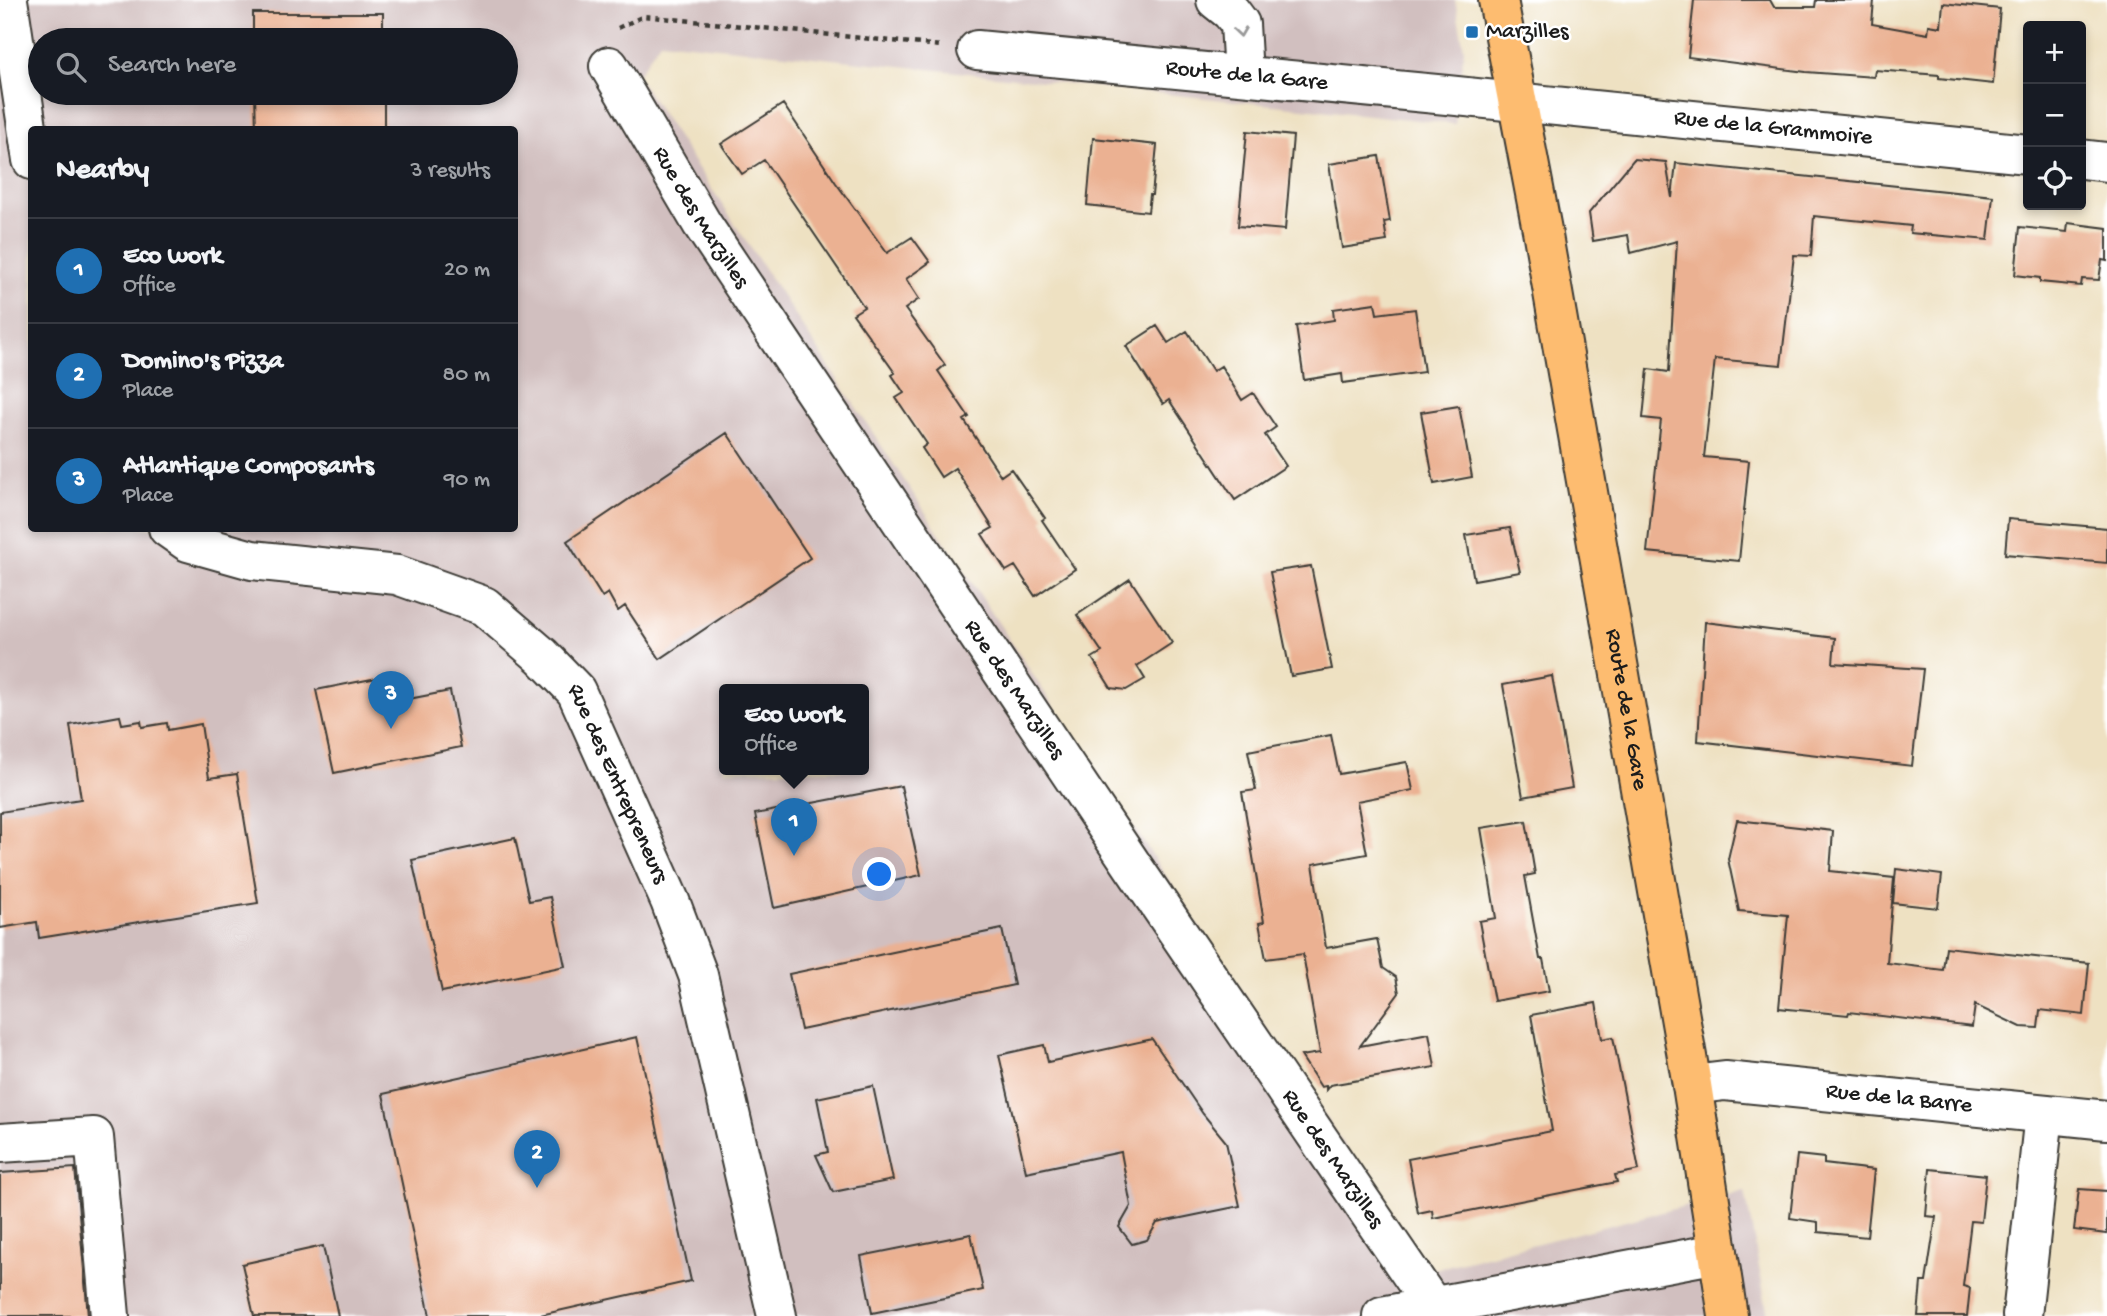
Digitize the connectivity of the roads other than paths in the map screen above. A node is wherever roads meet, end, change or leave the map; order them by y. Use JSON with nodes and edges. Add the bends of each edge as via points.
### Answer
{"nodes":[{"id":1,"x":8,"y":0,"type":"edge"},
{"id":2,"x":1216,"y":0,"type":"edge"},
{"id":3,"x":1498,"y":0,"type":"edge"},
{"id":4,"x":977,"y":50,"type":"road end"},
{"id":5,"x":609,"y":66,"type":"road end"},
{"id":6,"x":1243,"y":75,"type":"junction"},
{"id":7,"x":1517,"y":103,"type":"junction"},
{"id":8,"x":28,"y":133,"type":"edge"},
{"id":9,"x":2023,"y":154,"type":"edge"},
{"id":10,"x":2086,"y":160,"type":"edge"},
{"id":11,"x":2107,"y":162,"type":"edge"},
{"id":12,"x":174,"y":532,"type":"edge"},
{"id":13,"x":1692,"y":1085,"type":"junction"},
{"id":14,"x":2044,"y":1114,"type":"junction"},
{"id":15,"x":2107,"y":1120,"type":"edge"},
{"id":16,"x":0,"y":1143,"type":"edge"},
{"id":17,"x":1718,"y":1253,"type":"junction"},
{"id":18,"x":1432,"y":1305,"type":"junction"},
{"id":19,"x":110,"y":1316,"type":"edge"},
{"id":20,"x":777,"y":1316,"type":"edge"},
{"id":21,"x":1382,"y":1316,"type":"edge"},
{"id":22,"x":1728,"y":1316,"type":"edge"},
{"id":23,"x":2022,"y":1316,"type":"edge"}],
"edges":[{"from":1,"to":8,"type":"street"},
{"from":2,"to":6,"type":"street","one_way":true,"via":[[1240,24]]},
{"from":3,"to":7,"type":"main road","name":"Route de la Gare"},
{"from":4,"to":6,"type":"street","name":"Route de la Gare"},
{"from":5,"to":18,"type":"street","name":"Rue des Marzilles","via":[[702,224]]},
{"from":6,"to":7,"type":"street","name":"Route de la Gare"},
{"from":7,"to":9,"type":"street","name":"Rue de la Grammoire"},
{"from":7,"to":13,"type":"main road","name":"Route de la Gare"},
{"from":10,"to":11,"type":"street"},
{"from":12,"to":20,"type":"street","name":"Rue des Entrepreneurs","via":[[188,542],[252,560],[397,575],[484,606],[576,691],[698,975]]},
{"from":13,"to":14,"type":"street","name":"Rue de la Barre","via":[[1725,1081]]},
{"from":13,"to":17,"type":"main road","name":"Route de la Gare"},
{"from":14,"to":15,"type":"street","name":"Rue de la Barre"},
{"from":14,"to":23,"type":"street"},
{"from":16,"to":19,"type":"street","via":[[94,1137]]},
{"from":17,"to":18,"type":"street"},
{"from":17,"to":22,"type":"main road","name":"Route de la Gare"},
{"from":18,"to":21,"type":"street"}]}
